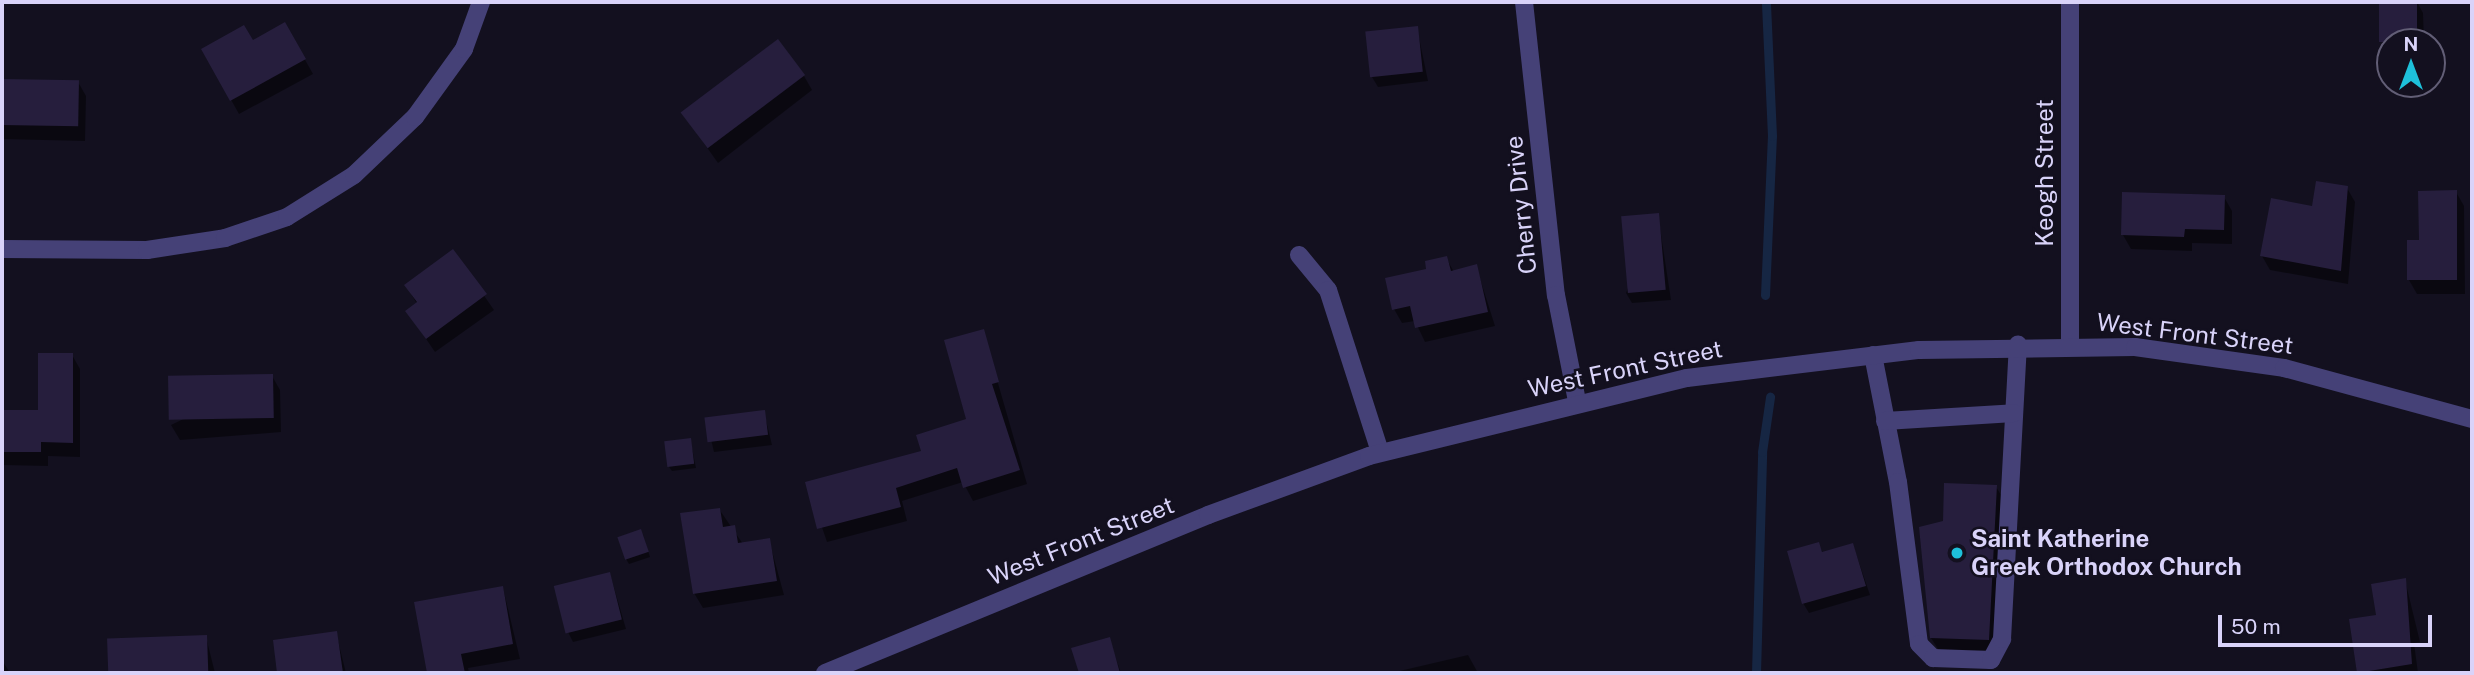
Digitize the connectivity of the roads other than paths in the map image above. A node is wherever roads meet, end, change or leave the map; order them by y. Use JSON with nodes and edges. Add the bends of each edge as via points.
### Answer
{"nodes":[{"id":1,"x":481,"y":2,"type":"edge"},
{"id":2,"x":1524,"y":2,"type":"edge"},
{"id":3,"x":2070,"y":2,"type":"edge"},
{"id":4,"x":2,"y":249,"type":"edge"},
{"id":5,"x":1299,"y":255,"type":"dead end"},
{"id":6,"x":2070,"y":343,"type":"junction"},
{"id":7,"x":2018,"y":344,"type":"junction"},
{"id":8,"x":1873,"y":355,"type":"junction"},
{"id":9,"x":1577,"y":401,"type":"junction"},
{"id":10,"x":2014,"y":413,"type":"junction"},
{"id":11,"x":2472,"y":419,"type":"edge"},
{"id":12,"x":1885,"y":421,"type":"junction"},
{"id":13,"x":1380,"y":452,"type":"junction"},
{"id":14,"x":825,"y":673,"type":"edge"}],
"edges":[{"from":1,"to":4,"type":"street","via":[[464,48],[415,117],[354,175],[286,217],[225,238],[147,250]]},
{"from":2,"to":9,"type":"street","name":"Cherry Drive","via":[[1556,295]]},
{"from":3,"to":6,"type":"street","name":"Keogh Street"},
{"from":5,"to":13,"type":"street","via":[[1328,290]]},
{"from":6,"to":7,"type":"street","name":"West Front Street"},
{"from":6,"to":11,"type":"street","name":"West Front Street","via":[[2284,368]]},
{"from":7,"to":8,"type":"street","name":"West Front Street"},
{"from":7,"to":10,"type":"street"},
{"from":8,"to":9,"type":"street","name":"West Front Street","via":[[1687,378]]},
{"from":8,"to":12,"type":"street"},
{"from":9,"to":13,"type":"street","name":"West Front Street"},
{"from":10,"to":12,"type":"street"},
{"from":10,"to":12,"type":"street","via":[[1997,656],[1943,660],[1924,653]]},
{"from":13,"to":14,"type":"street","name":"West Front Street","via":[[1208,515]]}]}
